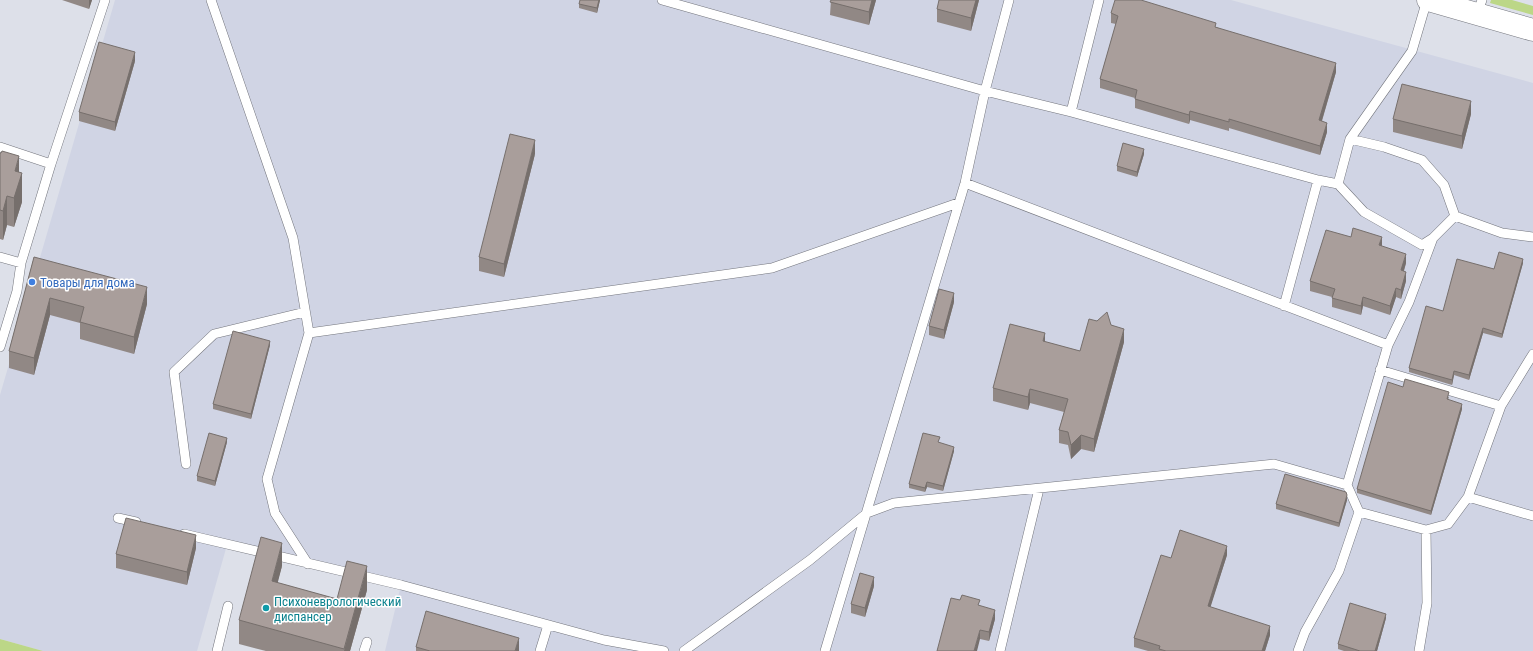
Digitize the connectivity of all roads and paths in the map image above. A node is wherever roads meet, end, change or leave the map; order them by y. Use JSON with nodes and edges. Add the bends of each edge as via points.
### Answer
{"nodes":[{"id":1,"x":105,"y":0,"type":"edge"},
{"id":2,"x":211,"y":0,"type":"edge"},
{"id":3,"x":662,"y":0,"type":"edge"},
{"id":4,"x":1009,"y":0,"type":"edge"},
{"id":5,"x":1099,"y":0,"type":"edge"},
{"id":6,"x":1427,"y":0,"type":"edge"},
{"id":7,"x":680,"y":2,"type":"edge"},
{"id":8,"x":1479,"y":7,"type":"edge"},
{"id":9,"x":1533,"y":30,"type":"edge"},
{"id":10,"x":985,"y":92,"type":"junction"},
{"id":11,"x":1071,"y":112,"type":"junction"},
{"id":12,"x":1350,"y":139,"type":"junction"},
{"id":13,"x":0,"y":147,"type":"edge"},
{"id":14,"x":51,"y":164,"type":"junction"},
{"id":15,"x":1318,"y":180,"type":"junction"},
{"id":16,"x":965,"y":183,"type":"junction"},
{"id":17,"x":1338,"y":184,"type":"junction"},
{"id":18,"x":958,"y":203,"type":"junction"},
{"id":19,"x":1455,"y":216,"type":"junction"},
{"id":20,"x":1533,"y":237,"type":"edge"},
{"id":21,"x":1433,"y":238,"type":"junction"},
{"id":22,"x":0,"y":257,"type":"edge"},
{"id":23,"x":21,"y":264,"type":"junction"},
{"id":24,"x":1284,"y":306,"type":"junction"},
{"id":25,"x":305,"y":312,"type":"junction"},
{"id":26,"x":309,"y":333,"type":"junction"},
{"id":27,"x":1388,"y":345,"type":"junction"},
{"id":28,"x":0,"y":347,"type":"edge"},
{"id":29,"x":1533,"y":354,"type":"edge"},
{"id":30,"x":1380,"y":370,"type":"junction"},
{"id":31,"x":1501,"y":406,"type":"junction"},
{"id":32,"x":186,"y":464,"type":"dead end"},
{"id":33,"x":1347,"y":485,"type":"junction"},
{"id":34,"x":1039,"y":489,"type":"junction"},
{"id":35,"x":1468,"y":497,"type":"junction"},
{"id":36,"x":1359,"y":512,"type":"junction"},
{"id":37,"x":867,"y":513,"type":"junction"},
{"id":38,"x":1533,"y":516,"type":"edge"},
{"id":39,"x":118,"y":518,"type":"dead end"},
{"id":40,"x":147,"y":525,"type":"edge"},
{"id":41,"x":1426,"y":530,"type":"junction"},
{"id":42,"x":176,"y":532,"type":"edge"},
{"id":43,"x":308,"y":564,"type":"junction"},
{"id":44,"x":228,"y":606,"type":"dead end"},
{"id":45,"x":548,"y":625,"type":"junction"},
{"id":46,"x":217,"y":651,"type":"edge"},
{"id":47,"x":540,"y":651,"type":"edge"},
{"id":48,"x":664,"y":651,"type":"edge"},
{"id":49,"x":684,"y":651,"type":"edge"},
{"id":50,"x":826,"y":651,"type":"edge"},
{"id":51,"x":1000,"y":651,"type":"edge"},
{"id":52,"x":1298,"y":651,"type":"edge"},
{"id":53,"x":1419,"y":651,"type":"edge"}],
"edges":[{"from":1,"to":14,"type":"lane"},
{"from":2,"to":25,"type":"lane","via":[[292,238]]},
{"from":3,"to":7,"type":"lane"},
{"from":4,"to":10,"type":"lane"},
{"from":5,"to":11,"type":"lane"},
{"from":6,"to":8,"type":"street"},
{"from":6,"to":12,"type":"lane","via":[[1412,51]]},
{"from":7,"to":10,"type":"lane"},
{"from":8,"to":9,"type":"street"},
{"from":10,"to":11,"type":"lane"},
{"from":10,"to":16,"type":"lane"},
{"from":11,"to":15,"type":"lane"},
{"from":12,"to":17,"type":"lane"},
{"from":12,"to":19,"type":"lane","via":[[1422,160],[1444,185]]},
{"from":13,"to":14,"type":"lane"},
{"from":14,"to":23,"type":"lane"},
{"from":15,"to":17,"type":"lane"},
{"from":15,"to":24,"type":"lane"},
{"from":16,"to":18,"type":"lane"},
{"from":16,"to":24,"type":"lane"},
{"from":17,"to":21,"type":"lane","via":[[1364,212],[1422,245]]},
{"from":18,"to":26,"type":"lane","via":[[772,268]]},
{"from":18,"to":37,"type":"lane"},
{"from":19,"to":20,"type":"lane","via":[[1502,233]]},
{"from":19,"to":21,"type":"lane"},
{"from":21,"to":27,"type":"lane","via":[[1409,302]]},
{"from":22,"to":23,"type":"lane"},
{"from":23,"to":28,"type":"lane","via":[[17,291]]},
{"from":24,"to":27,"type":"lane"},
{"from":25,"to":26,"type":"lane"},
{"from":25,"to":32,"type":"lane","via":[[214,334],[174,372]]},
{"from":26,"to":43,"type":"lane","via":[[267,479],[275,513]]},
{"from":27,"to":30,"type":"lane"},
{"from":29,"to":31,"type":"lane"},
{"from":30,"to":31,"type":"lane"},
{"from":30,"to":33,"type":"lane"},
{"from":31,"to":35,"type":"lane"},
{"from":33,"to":34,"type":"lane","via":[[1274,464]]},
{"from":33,"to":36,"type":"lane"},
{"from":34,"to":37,"type":"lane","via":[[894,503]]},
{"from":34,"to":51,"type":"lane"},
{"from":35,"to":38,"type":"lane"},
{"from":35,"to":41,"type":"lane","via":[[1448,524]]},
{"from":36,"to":41,"type":"lane"},
{"from":36,"to":52,"type":"lane","via":[[1339,571],[1305,632]]},
{"from":37,"to":49,"type":"lane","via":[[810,560]]},
{"from":37,"to":50,"type":"lane"},
{"from":39,"to":40,"type":"lane"},
{"from":41,"to":53,"type":"lane","via":[[1427,603]]},
{"from":42,"to":43,"type":"lane"},
{"from":43,"to":45,"type":"lane","via":[[401,585]]},
{"from":44,"to":46,"type":"lane"},
{"from":45,"to":47,"type":"lane"},
{"from":45,"to":48,"type":"lane","via":[[604,640]]}]}
